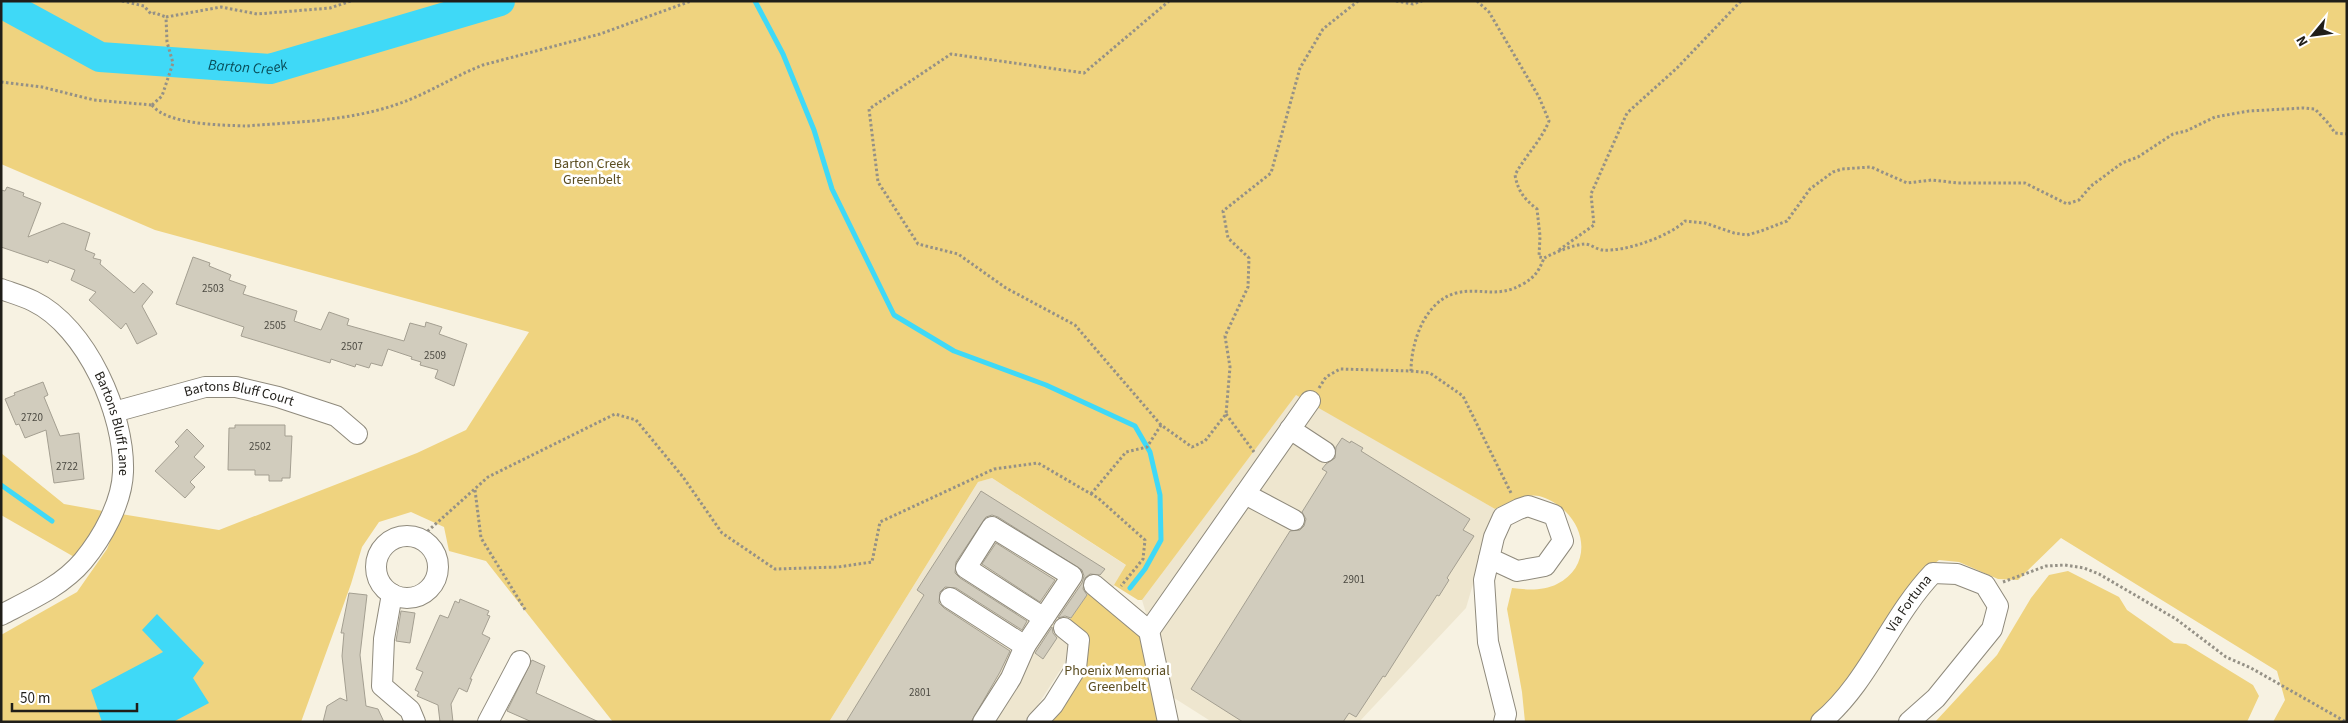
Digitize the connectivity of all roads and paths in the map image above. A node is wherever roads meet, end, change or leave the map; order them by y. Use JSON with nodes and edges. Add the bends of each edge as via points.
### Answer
{"nodes":[{"id":1,"x":122,"y":1,"type":"edge"},
{"id":2,"x":351,"y":1,"type":"edge"},
{"id":3,"x":691,"y":1,"type":"edge"},
{"id":4,"x":1169,"y":1,"type":"edge"},
{"id":5,"x":1358,"y":1,"type":"edge"},
{"id":6,"x":1396,"y":1,"type":"edge"},
{"id":7,"x":1422,"y":1,"type":"edge"},
{"id":8,"x":1477,"y":1,"type":"edge"},
{"id":9,"x":1741,"y":1,"type":"edge"},
{"id":10,"x":166,"y":17,"type":"junction"},
{"id":11,"x":1,"y":82,"type":"edge"},
{"id":12,"x":152,"y":105,"type":"junction"},
{"id":13,"x":2347,"y":134,"type":"edge"},
{"id":14,"x":1556,"y":252,"type":"junction"},
{"id":15,"x":1544,"y":258,"type":"junction"},
{"id":16,"x":1,"y":289,"type":"edge"},
{"id":17,"x":1411,"y":371,"type":"junction"},
{"id":18,"x":1310,"y":401,"type":"joint"},
{"id":19,"x":114,"y":412,"type":"junction"},
{"id":20,"x":1226,"y":414,"type":"junction"},
{"id":21,"x":1162,"y":425,"type":"junction"},
{"id":22,"x":1290,"y":429,"type":"junction"},
{"id":23,"x":357,"y":434,"type":"dead end"},
{"id":24,"x":1325,"y":452,"type":"dead end"},
{"id":25,"x":1267,"y":462,"type":"junction"},
{"id":26,"x":474,"y":490,"type":"junction"},
{"id":27,"x":1091,"y":494,"type":"junction"},
{"id":28,"x":1245,"y":494,"type":"junction"},
{"id":29,"x":1519,"y":509,"type":"junction"},
{"id":30,"x":1294,"y":520,"type":"dead end"},
{"id":31,"x":420,"y":538,"type":"junction"},
{"id":32,"x":1489,"y":558,"type":"junction"},
{"id":33,"x":1094,"y":585,"type":"dead end"},
{"id":34,"x":1988,"y":589,"type":"junction"},
{"id":35,"x":392,"y":594,"type":"junction"},
{"id":36,"x":950,"y":598,"type":"dead end"},
{"id":37,"x":1111,"y":599,"type":"junction"},
{"id":38,"x":526,"y":611,"type":"dead end"},
{"id":39,"x":1,"y":615,"type":"edge"},
{"id":40,"x":1044,"y":618,"type":"junction"},
{"id":41,"x":1064,"y":628,"type":"dead end"},
{"id":42,"x":1149,"y":631,"type":"junction"},
{"id":43,"x":1024,"y":646,"type":"junction"},
{"id":44,"x":520,"y":661,"type":"dead end"},
{"id":45,"x":1167,"y":720,"type":"edge"},
{"id":46,"x":415,"y":722,"type":"edge"},
{"id":47,"x":488,"y":722,"type":"edge"},
{"id":48,"x":982,"y":722,"type":"edge"},
{"id":49,"x":1037,"y":722,"type":"edge"},
{"id":50,"x":1504,"y":722,"type":"edge"},
{"id":51,"x":1821,"y":722,"type":"edge"},
{"id":52,"x":1909,"y":722,"type":"edge"},
{"id":53,"x":2346,"y":722,"type":"edge"}],
"edges":[{"from":1,"to":10,"type":"path","via":[[144,6],[150,14]]},
{"from":2,"to":10,"type":"path","via":[[330,8],[256,14],[221,7]]},
{"from":3,"to":12,"type":"path","via":[[600,34],[483,65],[422,95],[363,114],[271,124],[227,125],[173,118],[158,112]]},
{"from":4,"to":21,"type":"path","via":[[1084,73],[951,54],[869,109],[878,182],[918,244],[958,254],[1006,288],[1075,326]]},
{"from":5,"to":20,"type":"path","via":[[1323,29],[1300,68],[1271,173],[1223,211],[1228,238],[1250,258],[1248,288],[1225,336],[1230,368]]},
{"from":6,"to":7,"type":"path","via":[[1413,4]]},
{"from":8,"to":15,"type":"path","via":[[1489,12],[1539,97],[1549,121],[1515,175],[1517,189],[1537,209],[1540,257]]},
{"from":9,"to":14,"type":"path","via":[[1677,68],[1627,114],[1591,194],[1594,224]]},
{"from":10,"to":12,"type":"path","via":[[167,42],[173,63],[162,96]]},
{"from":11,"to":12,"type":"path","via":[[42,87],[94,100]]},
{"from":13,"to":14,"type":"path","via":[[2335,133],[2315,110],[2309,108],[2224,115],[2173,134],[2138,157],[2122,163],[2091,186],[2079,200],[2067,204],[2025,182],[1932,180],[1907,183],[1871,167],[1842,169],[1810,189],[1787,221],[1761,231],[1747,235],[1685,221],[1676,230],[1630,247],[1602,250],[1586,244]]},
{"from":14,"to":15,"type":"path"},
{"from":15,"to":17,"type":"path","via":[[1534,278],[1511,291],[1455,293],[1430,310],[1411,353]]},
{"from":16,"to":19,"type":"street","name":"Bartons Bluff Lane","via":[[35,302],[60,321],[84,349],[104,382]]},
{"from":17,"to":18,"type":"path","via":[[1340,369],[1326,377]]},
{"from":17,"to":29,"type":"path","via":[[1430,373],[1463,396]]},
{"from":18,"to":22,"type":"street"},
{"from":19,"to":23,"type":"street","name":"Bartons Bluff Court","via":[[205,387],[236,387],[336,416]]},
{"from":19,"to":39,"type":"street","name":"Bartons Bluff Lane","via":[[124,473],[120,495],[111,516],[71,574]]},
{"from":20,"to":21,"type":"path","via":[[1205,442],[1192,447]]},
{"from":20,"to":25,"type":"path","via":[[1256,455]]},
{"from":21,"to":27,"type":"path","via":[[1147,447],[1126,452]]},
{"from":22,"to":24,"type":"street"},
{"from":22,"to":25,"type":"street"},
{"from":25,"to":28,"type":"street"},
{"from":26,"to":27,"type":"path","via":[[488,476],[615,414],[636,420],[683,477],[722,533],[775,569],[838,567],[872,562],[880,522],[994,469],[1038,464]]},
{"from":26,"to":31,"type":"path"},
{"from":26,"to":38,"type":"path","via":[[481,538]]},
{"from":27,"to":37,"type":"path","via":[[1145,540],[1143,559]]},
{"from":28,"to":30,"type":"street"},
{"from":28,"to":42,"type":"street"},
{"from":29,"to":32,"type":"street","via":[[1503,517]]},
{"from":29,"to":32,"type":"street","via":[[1528,506],[1554,515],[1563,541],[1545,566],[1518,571]]},
{"from":31,"to":35,"type":"street","via":[[399,536],[389,540],[377,558],[377,573],[384,588]]},
{"from":31,"to":35,"type":"street","via":[[428,544],[437,561],[434,581],[421,594],[402,597]]},
{"from":32,"to":50,"type":"street","via":[[1484,580],[1488,642],[1506,714]]},
{"from":33,"to":37,"type":"street"},
{"from":34,"to":51,"type":"street","name":"Via Fortuna","via":[[1958,574],[1933,573],[1916,591],[1866,670]]},
{"from":34,"to":52,"type":"street","via":[[1998,606],[1992,629],[1936,698]]},
{"from":34,"to":53,"type":"path","via":[[2046,566],[2084,568],[2115,582],[2176,619],[2226,657]]},
{"from":35,"to":46,"type":"street","via":[[384,639],[382,686],[410,710]]},
{"from":36,"to":43,"type":"street"},
{"from":37,"to":42,"type":"street"},
{"from":40,"to":40,"type":"street","via":[[1072,576],[992,527],[966,568]]},
{"from":40,"to":43,"type":"street"},
{"from":41,"to":49,"type":"street","via":[[1079,640],[1076,668],[1053,705]]},
{"from":42,"to":45,"type":"street"},
{"from":43,"to":48,"type":"street","via":[[1011,678]]},
{"from":44,"to":47,"type":"street"}]}
